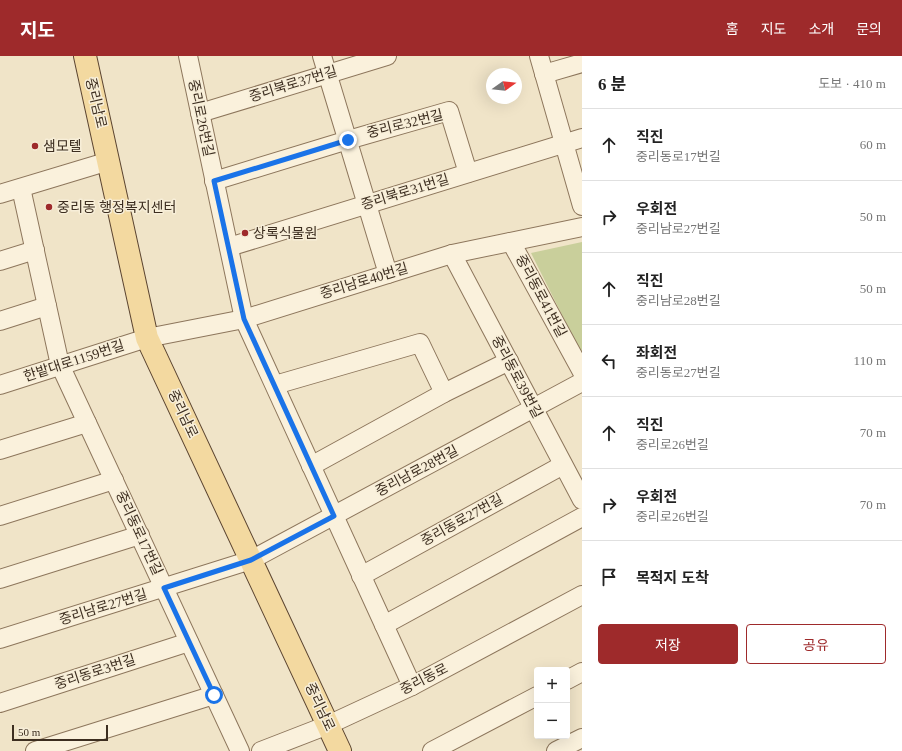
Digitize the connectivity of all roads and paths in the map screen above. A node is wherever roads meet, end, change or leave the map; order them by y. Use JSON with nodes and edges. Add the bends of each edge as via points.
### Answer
{"nodes":[{"id":1,"x":85,"y":56,"type":"edge"},
{"id":2,"x":188,"y":56,"type":"edge"},
{"id":3,"x":322,"y":56,"type":"edge"},
{"id":4,"x":387,"y":56,"type":"edge"},
{"id":5,"x":539,"y":56,"type":"edge"},
{"id":6,"x":582,"y":63,"type":"edge"},
{"id":7,"x":327,"y":74,"type":"junction"},
{"id":8,"x":544,"y":74,"type":"junction"},
{"id":9,"x":200,"y":113,"type":"junction"},
{"id":10,"x":582,"y":138,"type":"edge"},
{"id":11,"x":348,"y":140,"type":"junction"},
{"id":12,"x":564,"y":144,"type":"junction"},
{"id":13,"x":109,"y":162,"type":"junction"},
{"id":14,"x":468,"y":173,"type":"junction"},
{"id":15,"x":214,"y":181,"type":"junction"},
{"id":16,"x":21,"y":188,"type":"junction"},
{"id":17,"x":0,"y":194,"type":"edge"},
{"id":18,"x":367,"y":204,"type":"junction"},
{"id":19,"x":582,"y":206,"type":"edge"},
{"id":20,"x":582,"y":227,"type":"edge"},
{"id":21,"x":511,"y":242,"type":"junction"},
{"id":22,"x":229,"y":247,"type":"junction"},
{"id":23,"x":35,"y":250,"type":"junction"},
{"id":24,"x":452,"y":254,"type":"junction"},
{"id":25,"x":0,"y":260,"type":"edge"},
{"id":26,"x":388,"y":274,"type":"junction"},
{"id":27,"x":47,"y":306,"type":"junction"},
{"id":28,"x":244,"y":319,"type":"junction"},
{"id":29,"x":0,"y":321,"type":"edge"},
{"id":30,"x":147,"y":338,"type":"junction"},
{"id":31,"x":509,"y":361,"type":"junction"},
{"id":32,"x":60,"y":365,"type":"junction"},
{"id":33,"x":582,"y":372,"type":"edge"},
{"id":34,"x":582,"y":382,"type":"edge"},
{"id":35,"x":0,"y":385,"type":"edge"},
{"id":36,"x":275,"y":386,"type":"junction"},
{"id":37,"x":444,"y":393,"type":"junction"},
{"id":38,"x":534,"y":408,"type":"junction"},
{"id":39,"x":88,"y":423,"type":"junction"},
{"id":40,"x":0,"y":450,"type":"edge"},
{"id":41,"x":563,"y":465,"type":"junction"},
{"id":42,"x":311,"y":466,"type":"junction"},
{"id":43,"x":114,"y":480,"type":"junction"},
{"id":44,"x":582,"y":500,"type":"edge"},
{"id":45,"x":0,"y":516,"type":"edge"},
{"id":46,"x":334,"y":516,"type":"junction"},
{"id":47,"x":582,"y":517,"type":"edge"},
{"id":48,"x":140,"y":535,"type":"junction"},
{"id":49,"x":251,"y":560,"type":"junction"},
{"id":50,"x":361,"y":576,"type":"junction"},
{"id":51,"x":0,"y":579,"type":"edge"},
{"id":52,"x":164,"y":588,"type":"junction"},
{"id":53,"x":582,"y":595,"type":"edge"},
{"id":54,"x":384,"y":625,"type":"junction"},
{"id":55,"x":0,"y":639,"type":"edge"},
{"id":56,"x":189,"y":642,"type":"junction"},
{"id":57,"x":582,"y":672,"type":"edge"},
{"id":58,"x":570,"y":678,"type":"edge"},
{"id":59,"x":412,"y":686,"type":"junction"},
{"id":60,"x":214,"y":695,"type":"junction"},
{"id":61,"x":534,"y":698,"type":"edge"},
{"id":62,"x":0,"y":703,"type":"edge"},
{"id":63,"x":328,"y":726,"type":"junction"},
{"id":64,"x":582,"y":738,"type":"edge"},
{"id":65,"x":35,"y":751,"type":"edge"},
{"id":66,"x":240,"y":751,"type":"edge"},
{"id":67,"x":261,"y":751,"type":"edge"},
{"id":68,"x":340,"y":751,"type":"edge"},
{"id":69,"x":432,"y":751,"type":"edge"},
{"id":70,"x":556,"y":751,"type":"edge"}],
"edges":[{"from":1,"to":13,"type":"main road","name":"중리남로"},
{"from":2,"to":9,"type":"street","name":"중리로26번길"},
{"from":3,"to":7,"type":"street","name":"중리로32번길"},
{"from":4,"to":7,"type":"street","name":"중리북로37번길"},
{"from":5,"to":8,"type":"street"},
{"from":6,"to":8,"type":"street"},
{"from":7,"to":9,"type":"street","name":"중리북로37번길"},
{"from":7,"to":11,"type":"street","name":"중리로32번길"},
{"from":8,"to":12,"type":"street"},
{"from":9,"to":15,"type":"street","name":"중리로26번길"},
{"from":10,"to":12,"type":"street","name":"중리북로31번길"},
{"from":11,"to":14,"type":"street","name":"중리로32번길","via":[[448,111]]},
{"from":11,"to":15,"type":"street"},
{"from":11,"to":18,"type":"street","name":"중리로32번길"},
{"from":12,"to":14,"type":"street","name":"중리북로31번길"},
{"from":12,"to":19,"type":"street"},
{"from":13,"to":16,"type":"street"},
{"from":13,"to":30,"type":"main road","name":"중리남로"},
{"from":14,"to":18,"type":"street","name":"중리북로31번길"},
{"from":15,"to":22,"type":"street","name":"중리로26번길"},
{"from":16,"to":17,"type":"street"},
{"from":16,"to":23,"type":"street","name":"중리동로17번길"},
{"from":18,"to":22,"type":"street","name":"중리북로31번길"},
{"from":18,"to":26,"type":"street","name":"중리로32번길"},
{"from":20,"to":21,"type":"street","name":"중리남로40번길"},
{"from":21,"to":24,"type":"street","name":"중리남로40번길"},
{"from":21,"to":33,"type":"street","name":"중리동로41번길"},
{"from":22,"to":28,"type":"street","name":"중리로26번길"},
{"from":23,"to":25,"type":"street"},
{"from":23,"to":27,"type":"street","name":"중리동로17번길"},
{"from":24,"to":26,"type":"street","name":"중리남로40번길"},
{"from":24,"to":31,"type":"street","name":"중리동로39번길"},
{"from":26,"to":28,"type":"street","name":"중리남로40번길"},
{"from":27,"to":29,"type":"street"},
{"from":27,"to":32,"type":"street","name":"중리동로17번길"},
{"from":28,"to":30,"type":"street","name":"중리남로40번길"},
{"from":28,"to":36,"type":"street"},
{"from":30,"to":32,"type":"street","name":"한밭대로1159번길"},
{"from":30,"to":49,"type":"main road","name":"중리남로"},
{"from":31,"to":37,"type":"street"},
{"from":31,"to":38,"type":"street","name":"중리동로39번길"},
{"from":32,"to":35,"type":"street","name":"한밭대로1159번길"},
{"from":32,"to":39,"type":"street","name":"중리동로17번길"},
{"from":34,"to":38,"type":"street","name":"중리남로28번길"},
{"from":36,"to":37,"type":"street","via":[[420,343]]},
{"from":36,"to":42,"type":"street"},
{"from":37,"to":42,"type":"street"},
{"from":38,"to":41,"type":"street","name":"중리동로39번길"},
{"from":38,"to":46,"type":"street","name":"중리남로28번길"},
{"from":39,"to":40,"type":"street"},
{"from":39,"to":43,"type":"street","name":"중리동로17번길"},
{"from":41,"to":44,"type":"street","name":"중리동로39번길"},
{"from":41,"to":50,"type":"street","name":"중리동로27번길"},
{"from":42,"to":46,"type":"street"},
{"from":43,"to":45,"type":"street"},
{"from":43,"to":48,"type":"street","name":"중리동로17번길"},
{"from":46,"to":49,"type":"street","name":"중리남로28번길"},
{"from":46,"to":50,"type":"street"},
{"from":47,"to":54,"type":"street"},
{"from":48,"to":51,"type":"street"},
{"from":48,"to":52,"type":"street","name":"중리동로17번길"},
{"from":49,"to":52,"type":"street","name":"중리남로27번길"},
{"from":49,"to":63,"type":"main road","name":"중리남로"},
{"from":50,"to":54,"type":"street"},
{"from":52,"to":55,"type":"street","name":"중리남로27번길"},
{"from":52,"to":56,"type":"street","name":"중리동로17번길"},
{"from":53,"to":59,"type":"street","name":"중리동로"},
{"from":54,"to":59,"type":"street"},
{"from":56,"to":60,"type":"street","name":"중리동로17번길"},
{"from":56,"to":62,"type":"street","name":"중리동로3번길"},
{"from":57,"to":58,"type":"street"},
{"from":59,"to":63,"type":"street","name":"중리동로"},
{"from":60,"to":65,"type":"street"},
{"from":60,"to":66,"type":"street","name":"중리동로17번길"},
{"from":61,"to":69,"type":"street"},
{"from":63,"to":67,"type":"street","name":"중리동로"},
{"from":63,"to":68,"type":"main road","name":"중리남로"},
{"from":64,"to":70,"type":"street"}]}
